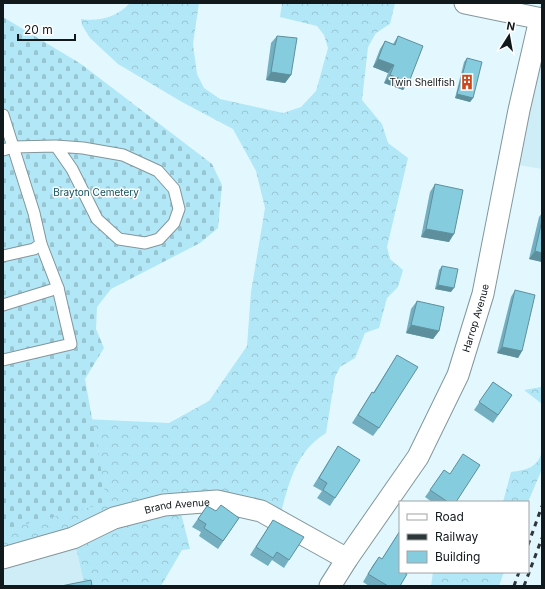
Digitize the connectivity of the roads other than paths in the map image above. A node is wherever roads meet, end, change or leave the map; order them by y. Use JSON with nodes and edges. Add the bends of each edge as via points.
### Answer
{"nodes":[{"id":1,"x":465,"y":3,"type":"edge"},
{"id":2,"x":541,"y":19,"type":"edge"},
{"id":3,"x":3,"y":115,"type":"edge"},
{"id":4,"x":56,"y":146,"type":"junction"},
{"id":5,"x":8,"y":149,"type":"edge"},
{"id":6,"x":41,"y":244,"type":"junction"},
{"id":7,"x":3,"y":256,"type":"edge"},
{"id":8,"x":58,"y":288,"type":"junction"},
{"id":9,"x":3,"y":305,"type":"edge"},
{"id":10,"x":3,"y":360,"type":"edge"},
{"id":11,"x":3,"y":558,"type":"edge"},
{"id":12,"x":347,"y":558,"type":"junction"},
{"id":13,"x":330,"y":586,"type":"edge"}],
"edges":[{"from":1,"to":2,"type":"street"},
{"from":2,"to":12,"type":"street","name":"Harrop Avenue","via":[[519,110],[483,294],[458,375],[418,457]]},
{"from":3,"to":5,"type":"lane"},
{"from":4,"to":4,"type":"lane","via":[[72,169],[97,219],[119,239],[145,243],[159,239],[174,223],[179,209],[174,189],[158,171],[123,155]]},
{"from":4,"to":5,"type":"lane"},
{"from":5,"to":6,"type":"lane","via":[[34,213]]},
{"from":6,"to":7,"type":"lane","via":[[34,249]]},
{"from":6,"to":8,"type":"lane"},
{"from":8,"to":9,"type":"lane"},
{"from":8,"to":10,"type":"lane","via":[[71,344]]},
{"from":11,"to":12,"type":"street","name":"Brand Avenue","via":[[73,538],[114,518],[164,505],[217,501],[261,511]]},
{"from":12,"to":13,"type":"street","name":"Harrop Avenue"}]}
